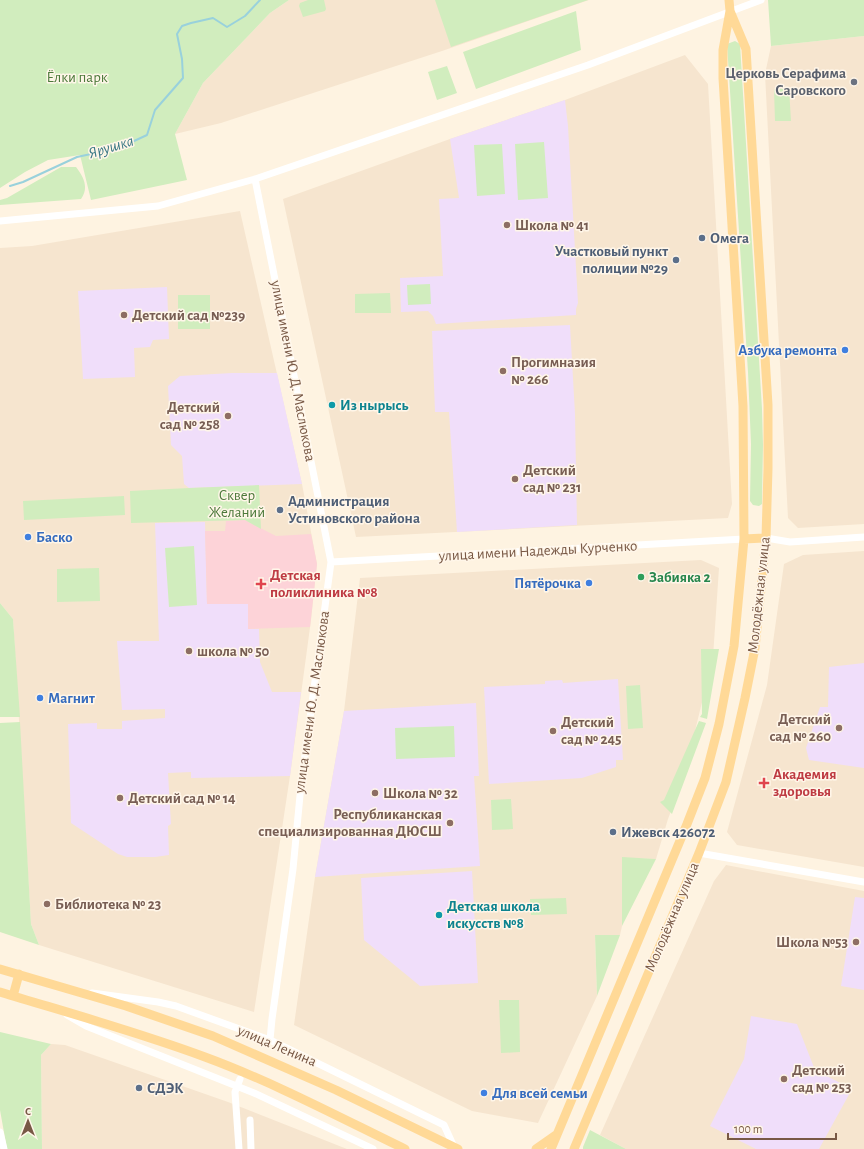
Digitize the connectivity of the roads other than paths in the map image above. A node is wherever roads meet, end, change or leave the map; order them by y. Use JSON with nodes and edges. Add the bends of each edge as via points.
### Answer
{"nodes":[{"id":1,"x":729,"y":0,"type":"edge"},
{"id":2,"x":761,"y":0,"type":"edge"},
{"id":3,"x":730,"y":11,"type":"junction"},
{"id":4,"x":255,"y":179,"type":"junction"},
{"id":5,"x":0,"y":221,"type":"edge"},
{"id":6,"x":864,"y":537,"type":"edge"},
{"id":7,"x":766,"y":538,"type":"junction"},
{"id":8,"x":744,"y":539,"type":"junction"},
{"id":9,"x":331,"y":562,"type":"junction"},
{"id":10,"x":699,"y":853,"type":"junction"},
{"id":11,"x":864,"y":882,"type":"edge"},
{"id":12,"x":0,"y":968,"type":"edge"},
{"id":13,"x":19,"y":974,"type":"junction"},
{"id":14,"x":75,"y":990,"type":"junction"},
{"id":15,"x":0,"y":992,"type":"edge"},
{"id":16,"x":13,"y":996,"type":"junction"},
{"id":17,"x":59,"y":1009,"type":"junction"},
{"id":18,"x":270,"y":1040,"type":"junction"},
{"id":19,"x":239,"y":1083,"type":"junction"},
{"id":20,"x":238,"y":1126,"type":"junction"},
{"id":21,"x":0,"y":1132,"type":"edge"},
{"id":22,"x":557,"y":1134,"type":"junction"},
{"id":23,"x":456,"y":1148,"type":"edge"},
{"id":24,"x":574,"y":1148,"type":"edge"},
{"id":25,"x":4,"y":1149,"type":"edge"},
{"id":26,"x":239,"y":1149,"type":"edge"},
{"id":27,"x":251,"y":1149,"type":"edge"},
{"id":28,"x":373,"y":1149,"type":"edge"},
{"id":29,"x":405,"y":1149,"type":"edge"},
{"id":30,"x":536,"y":1149,"type":"edge"},
{"id":31,"x":551,"y":1149,"type":"edge"}],
"edges":[{"from":1,"to":3,"type":"main road","name":"Молодёжная улица"},
{"from":2,"to":3,"type":"street"},
{"from":3,"to":4,"type":"street","via":[[581,67]]},
{"from":3,"to":7,"type":"main road","name":"Молодёжная улица","via":[[746,49],[768,405]]},
{"from":3,"to":8,"type":"main road","name":"Молодёжная улица","via":[[722,50],[743,406]]},
{"from":4,"to":5,"type":"street","via":[[158,206]]},
{"from":4,"to":9,"type":"street","name":"улица имени Ю. Д. Маслюкова"},
{"from":6,"to":7,"type":"street","via":[[790,542]]},
{"from":7,"to":8,"type":"main road"},
{"from":7,"to":10,"type":"main road","name":"Молодёжная улица","via":[[755,648],[745,698],[726,782]]},
{"from":8,"to":9,"type":"street","name":"улица имени Надежды Курченко"},
{"from":8,"to":22,"type":"main road","name":"Молодёжная улица","via":[[734,646],[719,724],[705,778]]},
{"from":9,"to":18,"type":"street","name":"улица имени Ю. Д. Маслюкова","via":[[300,785],[293,869]]},
{"from":10,"to":11,"type":"street"},
{"from":10,"to":24,"type":"main road","name":"Молодёжная улица"},
{"from":12,"to":13,"type":"main road","name":"улица Ленина"},
{"from":13,"to":14,"type":"main road","name":"улица Ленина"},
{"from":13,"to":16,"type":"main road"},
{"from":14,"to":18,"type":"street","name":"улица Ленина","via":[[164,1003]]},
{"from":14,"to":23,"type":"main road","name":"улица Ленина","via":[[213,1036],[336,1090]]},
{"from":15,"to":16,"type":"main road"},
{"from":16,"to":17,"type":"main road"},
{"from":17,"to":19,"type":"street","via":[[86,1026]]},
{"from":17,"to":29,"type":"main road","via":[[206,1057],[261,1080]]},
{"from":18,"to":23,"type":"street","name":"улица Ленина","via":[[444,1125]]},
{"from":19,"to":20,"type":"street","via":[[235,1092]]},
{"from":19,"to":28,"type":"street"},
{"from":20,"to":26,"type":"street"},
{"from":20,"to":27,"type":"street","via":[[250,1122]]},
{"from":21,"to":25,"type":"street"},
{"from":22,"to":30,"type":"main road"},
{"from":22,"to":31,"type":"main road","name":"Молодёжная улица"}]}
